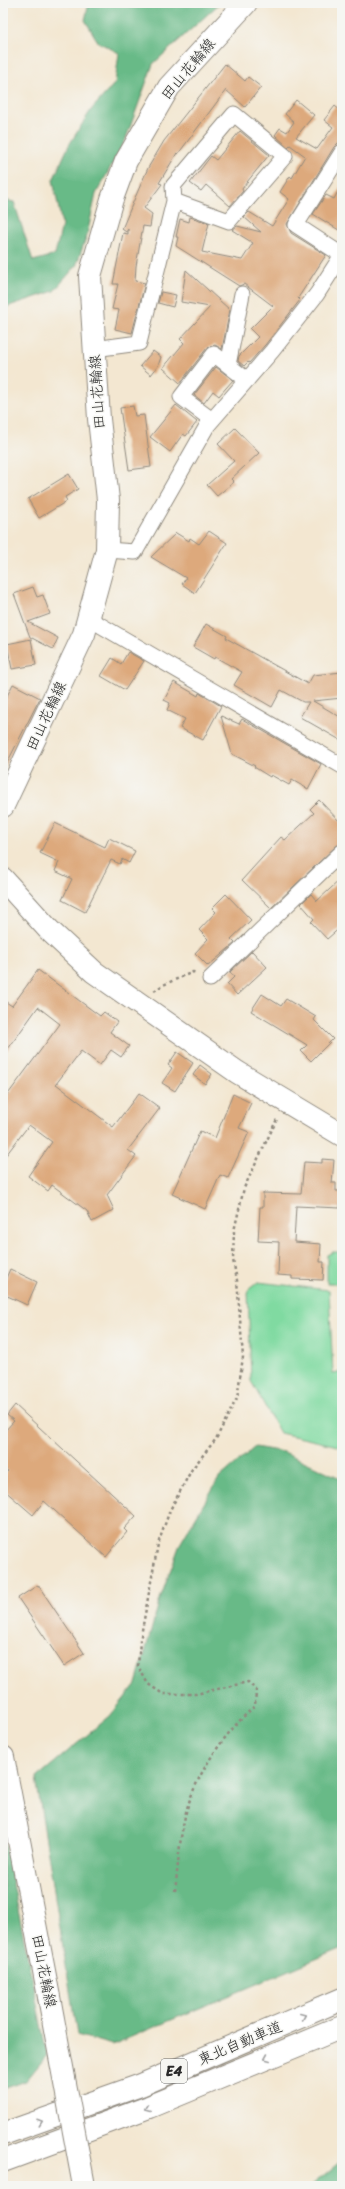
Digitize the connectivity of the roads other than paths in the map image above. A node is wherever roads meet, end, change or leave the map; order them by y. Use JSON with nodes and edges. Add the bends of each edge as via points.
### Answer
{"nodes":[{"id":1,"x":246,"y":3,"type":"edge"},
{"id":2,"x":342,"y":152,"type":"edge"},
{"id":3,"x":174,"y":201,"type":"junction"},
{"id":4,"x":342,"y":255,"type":"edge"},
{"id":5,"x":242,"y":294,"type":"dead end"},
{"id":6,"x":94,"y":349,"type":"junction"},
{"id":7,"x":228,"y":365,"type":"junction"},
{"id":8,"x":247,"y":380,"type":"junction"},
{"id":9,"x":212,"y":420,"type":"junction"},
{"id":10,"x":106,"y":550,"type":"junction"},
{"id":11,"x":88,"y":618,"type":"junction"},
{"id":12,"x":342,"y":766,"type":"edge"},
{"id":13,"x":3,"y":806,"type":"edge"},
{"id":14,"x":342,"y":852,"type":"edge"},
{"id":15,"x":3,"y":879,"type":"edge"},
{"id":16,"x":210,"y":979,"type":"road end"},
{"id":17,"x":342,"y":1135,"type":"edge"},
{"id":18,"x":3,"y":1757,"type":"edge"},
{"id":19,"x":342,"y":2000,"type":"edge"},
{"id":20,"x":342,"y":2027,"type":"edge"},
{"id":21,"x":3,"y":2134,"type":"edge"},
{"id":22,"x":3,"y":2161,"type":"edge"},
{"id":23,"x":84,"y":2186,"type":"edge"}],
"edges":[{"from":1,"to":6,"type":"main road","name":"田山花輪線","via":[[169,87],[126,161],[112,199],[90,276]]},
{"from":2,"to":4,"type":"street","via":[[296,225]]},
{"from":3,"to":3,"type":"street","via":[[229,221],[285,156],[234,114],[173,186]]},
{"from":3,"to":6,"type":"street","via":[[139,343]]},
{"from":4,"to":8,"type":"street","via":[[318,294]]},
{"from":5,"to":7,"type":"street"},
{"from":6,"to":10,"type":"main road","name":"田山花輪線","via":[[108,500]]},
{"from":7,"to":8,"type":"street"},
{"from":7,"to":9,"type":"street","via":[[214,354],[181,397]]},
{"from":8,"to":9,"type":"street"},
{"from":9,"to":10,"type":"street","via":[[135,552]]},
{"from":10,"to":11,"type":"main road","name":"田山花輪線"},
{"from":11,"to":12,"type":"street"},
{"from":11,"to":13,"type":"main road","name":"田山花輪線","via":[[84,634]]},
{"from":14,"to":16,"type":"street"},
{"from":15,"to":17,"type":"main road","via":[[50,930],[94,972],[237,1072]]},
{"from":18,"to":23,"type":"main road","name":"田山花輪線","bridge":true},
{"from":21,"to":19,"type":"main road","name":"東北自動車道","number":"E4","one_way":true,"via":[[141,2084]]},
{"from":20,"to":22,"type":"main road","name":"東北自動車道","number":"E4","one_way":true,"via":[[149,2107]]}]}
